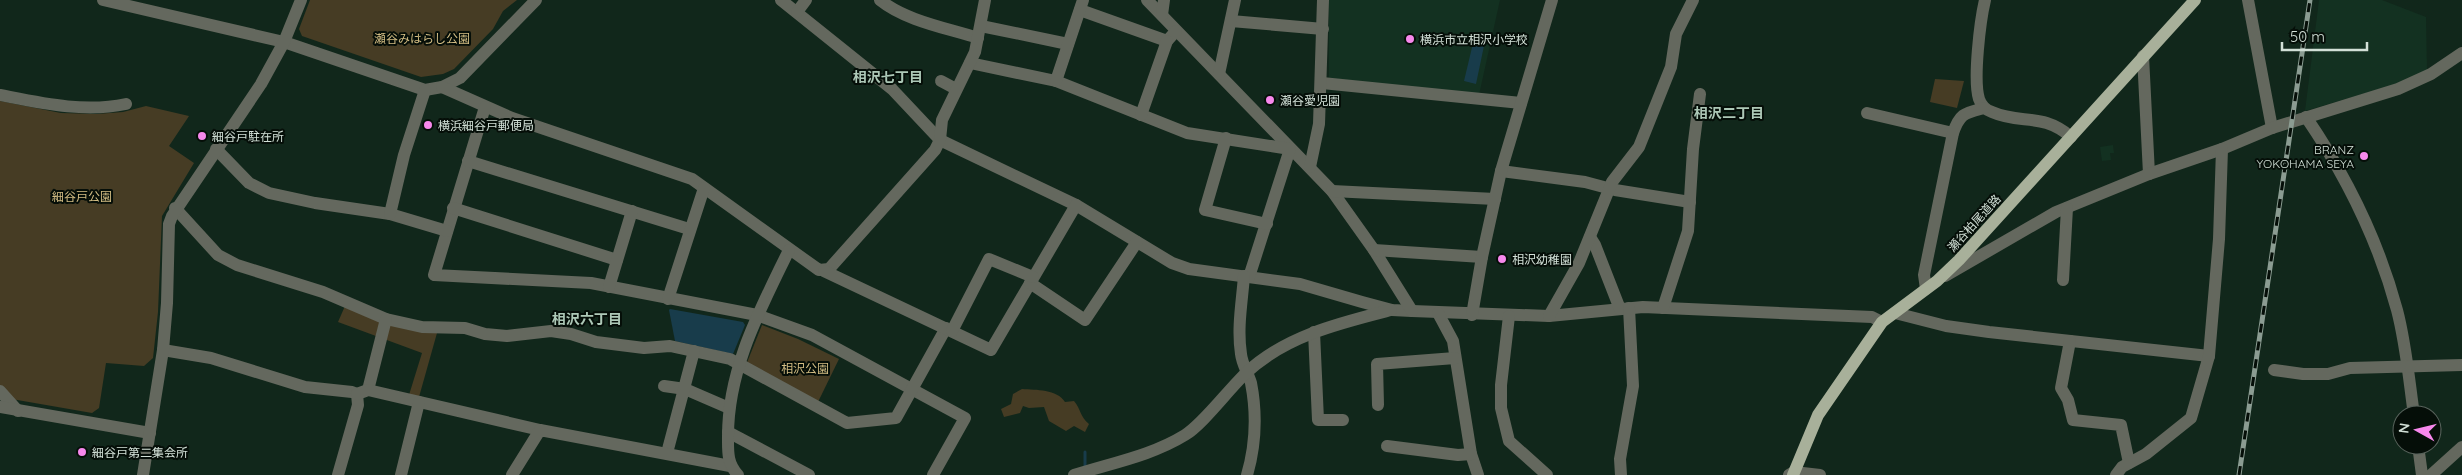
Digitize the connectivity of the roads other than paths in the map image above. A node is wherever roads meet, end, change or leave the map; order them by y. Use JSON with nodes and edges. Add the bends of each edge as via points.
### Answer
{"nodes":[{"id":1,"x":104,"y":0,"type":"edge"},
{"id":2,"x":302,"y":0,"type":"edge"},
{"id":3,"x":536,"y":0,"type":"edge"},
{"id":4,"x":780,"y":0,"type":"edge"},
{"id":5,"x":806,"y":0,"type":"edge"},
{"id":6,"x":880,"y":0,"type":"edge"},
{"id":7,"x":985,"y":0,"type":"edge"},
{"id":8,"x":1147,"y":0,"type":"edge"},
{"id":9,"x":1164,"y":0,"type":"edge"},
{"id":10,"x":1235,"y":0,"type":"edge"},
{"id":11,"x":1323,"y":0,"type":"edge"},
{"id":12,"x":1552,"y":0,"type":"edge"},
{"id":13,"x":1693,"y":0,"type":"edge"},
{"id":14,"x":1985,"y":0,"type":"edge"},
{"id":15,"x":2195,"y":0,"type":"edge"},
{"id":16,"x":2248,"y":0,"type":"edge"},
{"id":17,"x":1081,"y":5,"type":"edge"},
{"id":18,"x":797,"y":12,"type":"junction"},
{"id":19,"x":1162,"y":15,"type":"junction"},
{"id":20,"x":1231,"y":21,"type":"junction"},
{"id":21,"x":1323,"y":29,"type":"junction"},
{"id":22,"x":980,"y":32,"type":"junction"},
{"id":23,"x":1171,"y":36,"type":"junction"},
{"id":24,"x":284,"y":42,"type":"junction"},
{"id":25,"x":1068,"y":44,"type":"junction"},
{"id":26,"x":2462,"y":53,"type":"edge"},
{"id":27,"x":2143,"y":56,"type":"junction"},
{"id":28,"x":970,"y":63,"type":"junction"},
{"id":29,"x":1220,"y":74,"type":"junction"},
{"id":30,"x":941,"y":81,"type":"dead end"},
{"id":31,"x":1056,"y":81,"type":"junction"},
{"id":32,"x":1322,"y":83,"type":"junction"},
{"id":33,"x":442,"y":87,"type":"junction"},
{"id":34,"x":956,"y":89,"type":"junction"},
{"id":35,"x":425,"y":90,"type":"junction"},
{"id":36,"x":1700,"y":94,"type":"dead end"},
{"id":37,"x":0,"y":95,"type":"edge"},
{"id":38,"x":1521,"y":103,"type":"junction"},
{"id":39,"x":126,"y":104,"type":"dead end"},
{"id":40,"x":485,"y":108,"type":"junction"},
{"id":41,"x":1984,"y":108,"type":"junction"},
{"id":42,"x":1867,"y":113,"type":"dead end"},
{"id":43,"x":1141,"y":115,"type":"junction"},
{"id":44,"x":2306,"y":117,"type":"junction"},
{"id":45,"x":2272,"y":128,"type":"junction"},
{"id":46,"x":1953,"y":133,"type":"junction"},
{"id":47,"x":2071,"y":137,"type":"junction"},
{"id":48,"x":1226,"y":138,"type":"junction"},
{"id":49,"x":940,"y":140,"type":"junction"},
{"id":50,"x":216,"y":149,"type":"junction"},
{"id":51,"x":1290,"y":149,"type":"junction"},
{"id":52,"x":2222,"y":149,"type":"junction"},
{"id":53,"x":468,"y":161,"type":"junction"},
{"id":54,"x":1310,"y":167,"type":"junction"},
{"id":55,"x":1501,"y":171,"type":"junction"},
{"id":56,"x":2149,"y":174,"type":"junction"},
{"id":57,"x":704,"y":188,"type":"junction"},
{"id":58,"x":1610,"y":188,"type":"junction"},
{"id":59,"x":1332,"y":192,"type":"junction"},
{"id":60,"x":1495,"y":199,"type":"junction"},
{"id":61,"x":1690,"y":202,"type":"junction"},
{"id":62,"x":1076,"y":205,"type":"junction"},
{"id":63,"x":175,"y":208,"type":"junction"},
{"id":64,"x":453,"y":208,"type":"junction"},
{"id":65,"x":2067,"y":208,"type":"junction"},
{"id":66,"x":632,"y":211,"type":"junction"},
{"id":67,"x":390,"y":214,"type":"junction"},
{"id":68,"x":1267,"y":224,"type":"junction"},
{"id":69,"x":689,"y":229,"type":"junction"},
{"id":70,"x":447,"y":231,"type":"junction"},
{"id":71,"x":1590,"y":237,"type":"junction"},
{"id":72,"x":1137,"y":242,"type":"junction"},
{"id":73,"x":789,"y":250,"type":"junction"},
{"id":74,"x":1374,"y":250,"type":"junction"},
{"id":75,"x":1482,"y":257,"type":"junction"},
{"id":76,"x":617,"y":260,"type":"junction"},
{"id":77,"x":824,"y":271,"type":"junction"},
{"id":78,"x":1247,"y":276,"type":"junction"},
{"id":79,"x":1031,"y":280,"type":"junction"},
{"id":80,"x":2063,"y":280,"type":"dead end"},
{"id":81,"x":1937,"y":281,"type":"junction"},
{"id":82,"x":609,"y":288,"type":"junction"},
{"id":83,"x":1926,"y":290,"type":"junction"},
{"id":84,"x":668,"y":299,"type":"junction"},
{"id":85,"x":1625,"y":308,"type":"junction"},
{"id":86,"x":1663,"y":308,"type":"junction"},
{"id":87,"x":1392,"y":310,"type":"junction"},
{"id":88,"x":1412,"y":311,"type":"junction"},
{"id":89,"x":1438,"y":313,"type":"junction"},
{"id":90,"x":1895,"y":313,"type":"junction"},
{"id":91,"x":1472,"y":315,"type":"junction"},
{"id":92,"x":757,"y":316,"type":"junction"},
{"id":93,"x":1509,"y":316,"type":"junction"},
{"id":94,"x":1549,"y":316,"type":"junction"},
{"id":95,"x":386,"y":319,"type":"junction"},
{"id":96,"x":1882,"y":322,"type":"junction"},
{"id":97,"x":949,"y":330,"type":"junction"},
{"id":98,"x":1314,"y":332,"type":"junction"},
{"id":99,"x":2070,"y":341,"type":"junction"},
{"id":100,"x":163,"y":350,"type":"junction"},
{"id":101,"x":694,"y":351,"type":"junction"},
{"id":102,"x":2209,"y":356,"type":"junction"},
{"id":103,"x":1456,"y":358,"type":"junction"},
{"id":104,"x":737,"y":364,"type":"junction"},
{"id":105,"x":2462,"y":365,"type":"edge"},
{"id":106,"x":2407,"y":366,"type":"junction"},
{"id":107,"x":2274,"y":370,"type":"dead end"},
{"id":108,"x":1247,"y":373,"type":"junction"},
{"id":109,"x":664,"y":386,"type":"dead end"},
{"id":110,"x":685,"y":390,"type":"junction"},
{"id":111,"x":913,"y":390,"type":"junction"},
{"id":112,"x":0,"y":391,"type":"edge"},
{"id":113,"x":363,"y":392,"type":"junction"},
{"id":114,"x":419,"y":402,"type":"junction"},
{"id":115,"x":1378,"y":405,"type":"dead end"},
{"id":116,"x":2413,"y":405,"type":"edge"},
{"id":117,"x":0,"y":407,"type":"edge"},
{"id":118,"x":729,"y":408,"type":"junction"},
{"id":119,"x":18,"y":411,"type":"junction"},
{"id":120,"x":1343,"y":420,"type":"dead end"},
{"id":121,"x":540,"y":430,"type":"junction"},
{"id":122,"x":728,"y":432,"type":"junction"},
{"id":123,"x":150,"y":433,"type":"junction"},
{"id":124,"x":1387,"y":446,"type":"dead end"},
{"id":125,"x":2462,"y":447,"type":"edge"},
{"id":126,"x":667,"y":453,"type":"junction"},
{"id":127,"x":1471,"y":454,"type":"junction"},
{"id":128,"x":2419,"y":455,"type":"edge"},
{"id":129,"x":2129,"y":463,"type":"junction"},
{"id":130,"x":734,"y":470,"type":"edge"},
{"id":131,"x":1112,"y":471,"type":"edge"},
{"id":132,"x":1085,"y":473,"type":"edge"},
{"id":133,"x":1792,"y":474,"type":"edge"},
{"id":134,"x":143,"y":475,"type":"edge"},
{"id":135,"x":338,"y":475,"type":"edge"},
{"id":136,"x":401,"y":475,"type":"edge"},
{"id":137,"x":512,"y":475,"type":"edge"},
{"id":138,"x":809,"y":475,"type":"edge"},
{"id":139,"x":933,"y":475,"type":"edge"},
{"id":140,"x":1247,"y":475,"type":"edge"},
{"id":141,"x":1478,"y":475,"type":"edge"},
{"id":142,"x":1547,"y":475,"type":"edge"},
{"id":143,"x":1621,"y":475,"type":"edge"},
{"id":144,"x":1820,"y":475,"type":"edge"},
{"id":145,"x":2116,"y":475,"type":"edge"},
{"id":146,"x":2422,"y":475,"type":"edge"},
{"id":147,"x":2431,"y":475,"type":"edge"}],
"edges":[{"from":1,"to":24,"type":"street"},
{"from":2,"to":24,"type":"street"},
{"from":3,"to":33,"type":"street","via":[[460,78]]},
{"from":4,"to":18,"type":"street"},
{"from":5,"to":18,"type":"street"},
{"from":6,"to":22,"type":"street","via":[[905,14]]},
{"from":7,"to":22,"type":"street"},
{"from":8,"to":19,"type":"street"},
{"from":9,"to":19,"type":"street"},
{"from":10,"to":20,"type":"street"},
{"from":11,"to":21,"type":"street"},
{"from":12,"to":38,"type":"street"},
{"from":13,"to":58,"type":"street","via":[[1676,34],[1671,67],[1639,147]]},
{"from":14,"to":41,"type":"street","via":[[1980,29],[1978,88]]},
{"from":15,"to":27,"type":"main road","name":"瀬谷柏尾道路"},
{"from":16,"to":45,"type":"street"},
{"from":17,"to":23,"type":"street"},
{"from":17,"to":25,"type":"street"},
{"from":18,"to":49,"type":"street","via":[[892,88]]},
{"from":19,"to":23,"type":"street"},
{"from":20,"to":21,"type":"street"},
{"from":20,"to":29,"type":"street"},
{"from":21,"to":32,"type":"street"},
{"from":22,"to":25,"type":"street"},
{"from":22,"to":28,"type":"street"},
{"from":23,"to":29,"type":"street"},
{"from":23,"to":43,"type":"street"},
{"from":24,"to":35,"type":"street"},
{"from":24,"to":50,"type":"street","via":[[261,84]]},
{"from":25,"to":31,"type":"street"},
{"from":26,"to":44,"type":"street","via":[[2430,74],[2398,89]]},
{"from":27,"to":47,"type":"main road","name":"瀬谷柏尾道路"},
{"from":27,"to":56,"type":"street"},
{"from":28,"to":31,"type":"street"},
{"from":28,"to":34,"type":"street"},
{"from":29,"to":51,"type":"street"},
{"from":30,"to":34,"type":"street"},
{"from":31,"to":43,"type":"street"},
{"from":32,"to":38,"type":"street"},
{"from":32,"to":54,"type":"street","via":[[1319,124]]},
{"from":33,"to":35,"type":"street"},
{"from":33,"to":40,"type":"street"},
{"from":34,"to":49,"type":"street","via":[[942,120]]},
{"from":35,"to":67,"type":"street","via":[[404,154]]},
{"from":36,"to":61,"type":"street"},
{"from":37,"to":39,"type":"street","via":[[68,107]]},
{"from":38,"to":55,"type":"street"},
{"from":40,"to":53,"type":"street"},
{"from":40,"to":57,"type":"street","via":[[692,180]]},
{"from":41,"to":46,"type":"street","via":[[1963,114]]},
{"from":41,"to":47,"type":"street","via":[[2000,115],[2050,122]]},
{"from":42,"to":46,"type":"street"},
{"from":43,"to":48,"type":"street","via":[[1187,133]]},
{"from":44,"to":45,"type":"street"},
{"from":44,"to":106,"type":"street","via":[[2370,229],[2397,312]]},
{"from":45,"to":52,"type":"street"},
{"from":46,"to":83,"type":"street","via":[[1924,275]]},
{"from":47,"to":81,"type":"main road","name":"瀬谷柏尾道路"},
{"from":48,"to":51,"type":"street"},
{"from":48,"to":68,"type":"street","via":[[1205,210]]},
{"from":49,"to":62,"type":"street"},
{"from":49,"to":77,"type":"street","via":[[910,180],[830,269]]},
{"from":50,"to":63,"type":"street"},
{"from":50,"to":67,"type":"street","via":[[249,183],[268,194]]},
{"from":51,"to":54,"type":"street"},
{"from":51,"to":68,"type":"street"},
{"from":52,"to":56,"type":"street"},
{"from":52,"to":102,"type":"street","via":[[2219,239]]},
{"from":53,"to":64,"type":"street"},
{"from":53,"to":66,"type":"street"},
{"from":54,"to":59,"type":"street"},
{"from":55,"to":58,"type":"street"},
{"from":55,"to":60,"type":"street"},
{"from":56,"to":65,"type":"street"},
{"from":57,"to":69,"type":"street"},
{"from":57,"to":73,"type":"street"},
{"from":58,"to":61,"type":"street"},
{"from":58,"to":71,"type":"street"},
{"from":59,"to":60,"type":"street"},
{"from":59,"to":74,"type":"street"},
{"from":60,"to":75,"type":"street"},
{"from":61,"to":86,"type":"street","via":[[1688,231]]},
{"from":62,"to":72,"type":"street"},
{"from":62,"to":79,"type":"street"},
{"from":63,"to":95,"type":"street","via":[[218,255],[236,265],[323,292]]},
{"from":63,"to":100,"type":"street","via":[[169,224]]},
{"from":64,"to":70,"type":"street"},
{"from":64,"to":76,"type":"street"},
{"from":65,"to":80,"type":"street"},
{"from":65,"to":81,"type":"street"},
{"from":66,"to":69,"type":"street"},
{"from":66,"to":76,"type":"street"},
{"from":67,"to":70,"type":"street"},
{"from":68,"to":78,"type":"street"},
{"from":69,"to":84,"type":"street"},
{"from":70,"to":82,"type":"street","via":[[434,274],[591,283]]},
{"from":71,"to":85,"type":"street"},
{"from":71,"to":94,"type":"street"},
{"from":72,"to":78,"type":"street","via":[[1172,263],[1189,269]]},
{"from":72,"to":79,"type":"street","via":[[1085,320]]},
{"from":73,"to":77,"type":"street"},
{"from":73,"to":92,"type":"street"},
{"from":74,"to":75,"type":"street"},
{"from":74,"to":88,"type":"street"},
{"from":75,"to":91,"type":"street"},
{"from":76,"to":82,"type":"street"},
{"from":77,"to":97,"type":"street"},
{"from":78,"to":87,"type":"street","via":[[1300,284]]},
{"from":78,"to":108,"type":"street","via":[[1239,335]]},
{"from":79,"to":97,"type":"street","via":[[991,350]]},
{"from":79,"to":97,"type":"street","via":[[989,259]]},
{"from":81,"to":83,"type":"main road","name":"瀬谷柏尾道路"},
{"from":82,"to":84,"type":"street"},
{"from":83,"to":90,"type":"main road","name":"瀬谷柏尾道路"},
{"from":84,"to":92,"type":"street"},
{"from":85,"to":86,"type":"street"},
{"from":85,"to":94,"type":"street"},
{"from":85,"to":143,"type":"street","via":[[1633,386],[1620,459]]},
{"from":86,"to":96,"type":"street","via":[[1872,317]]},
{"from":87,"to":88,"type":"street"},
{"from":87,"to":98,"type":"street"},
{"from":88,"to":89,"type":"street"},
{"from":89,"to":91,"type":"street"},
{"from":89,"to":103,"type":"street","via":[[1453,341]]},
{"from":90,"to":96,"type":"main road","name":"瀬谷柏尾道路"},
{"from":90,"to":99,"type":"street","via":[[1946,326]]},
{"from":91,"to":93,"type":"street"},
{"from":92,"to":104,"type":"street"},
{"from":92,"to":111,"type":"street","via":[[812,335]]},
{"from":93,"to":94,"type":"street"},
{"from":93,"to":142,"type":"street","via":[[1501,408],[1509,441]]},
{"from":95,"to":101,"type":"street","via":[[422,327],[465,328],[507,336],[552,331],[596,342],[644,348],[670,346]]},
{"from":95,"to":113,"type":"street"},
{"from":96,"to":133,"type":"main road","name":"瀬谷柏尾道路","via":[[1818,415]]},
{"from":97,"to":111,"type":"street"},
{"from":98,"to":108,"type":"street","via":[[1277,350]]},
{"from":98,"to":120,"type":"street","via":[[1318,420]]},
{"from":99,"to":102,"type":"street"},
{"from":99,"to":129,"type":"street","via":[[2061,388],[2073,420],[2121,425]]},
{"from":100,"to":113,"type":"street","via":[[212,358],[299,385]]},
{"from":100,"to":123,"type":"street"},
{"from":101,"to":104,"type":"street","via":[[730,359]]},
{"from":101,"to":110,"type":"street"},
{"from":102,"to":129,"type":"street","via":[[2191,418],[2146,454]]},
{"from":103,"to":115,"type":"street","via":[[1377,364]]},
{"from":103,"to":127,"type":"street"},
{"from":104,"to":111,"type":"street","via":[[847,423],[896,418]]},
{"from":104,"to":118,"type":"street"},
{"from":105,"to":106,"type":"street"},
{"from":106,"to":107,"type":"street","via":[[2350,368],[2328,374]]},
{"from":106,"to":116,"type":"street"},
{"from":108,"to":131,"type":"street","via":[[1187,434]]},
{"from":108,"to":140,"type":"street","via":[[1254,402],[1256,432]]},
{"from":109,"to":110,"type":"street"},
{"from":110,"to":118,"type":"street"},
{"from":110,"to":126,"type":"street"},
{"from":111,"to":139,"type":"street","via":[[965,418]]},
{"from":112,"to":119,"type":"street"},
{"from":113,"to":114,"type":"street"},
{"from":113,"to":135,"type":"street"},
{"from":114,"to":121,"type":"street"},
{"from":114,"to":136,"type":"street"},
{"from":117,"to":119,"type":"street"},
{"from":118,"to":122,"type":"street"},
{"from":119,"to":123,"type":"street"},
{"from":121,"to":126,"type":"street"},
{"from":121,"to":137,"type":"street"},
{"from":122,"to":130,"type":"street"},
{"from":122,"to":138,"type":"street"},
{"from":123,"to":134,"type":"street"},
{"from":124,"to":127,"type":"street"},
{"from":125,"to":147,"type":"street"},
{"from":126,"to":130,"type":"street"},
{"from":127,"to":141,"type":"street"},
{"from":128,"to":146,"type":"street"},
{"from":129,"to":145,"type":"street"},
{"from":131,"to":132,"type":"street"},
{"from":133,"to":144,"type":"street"}]}
